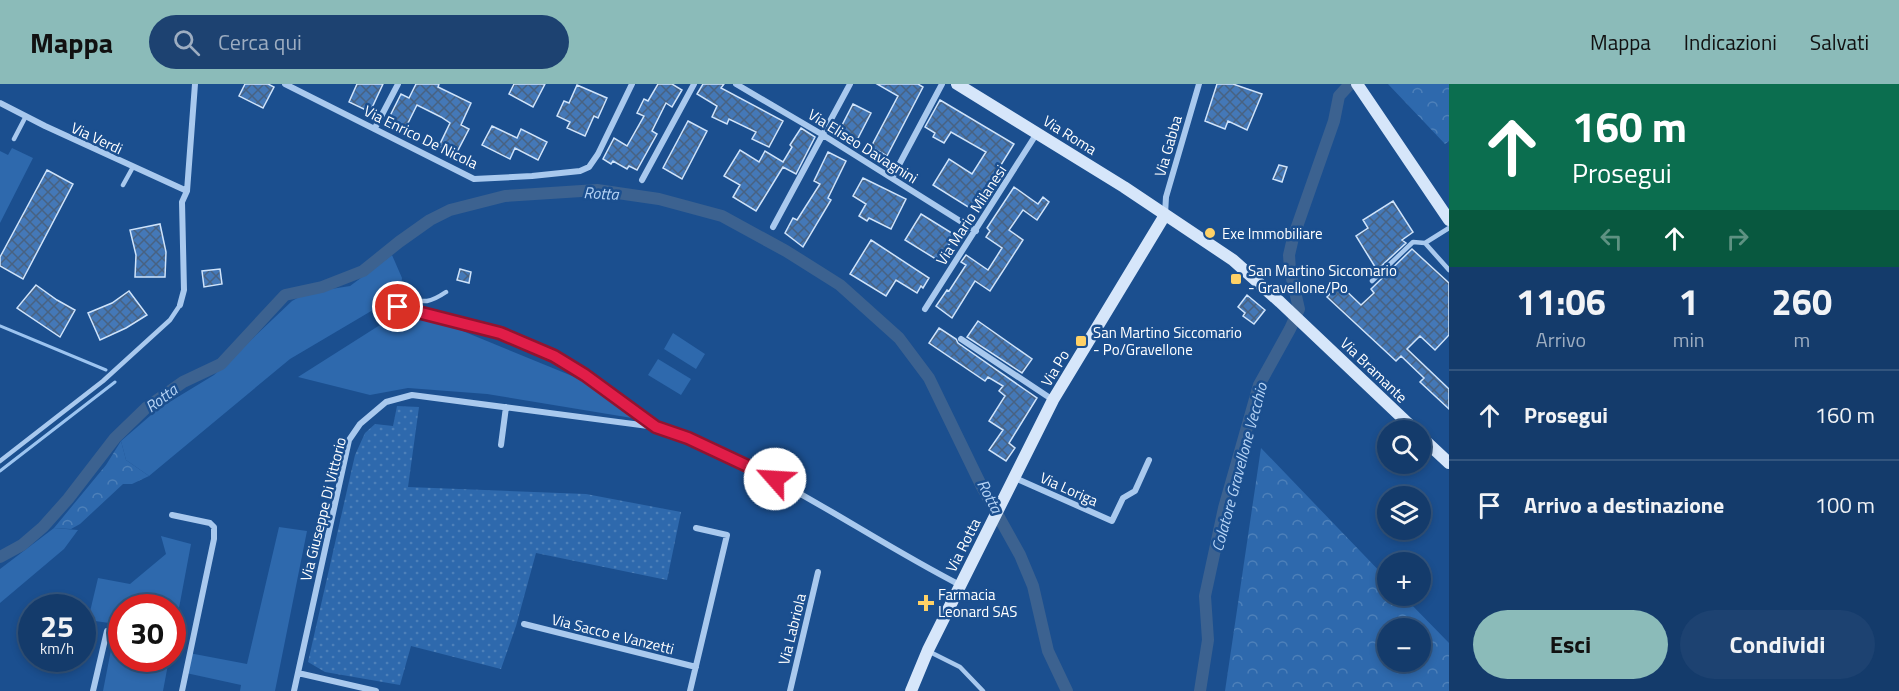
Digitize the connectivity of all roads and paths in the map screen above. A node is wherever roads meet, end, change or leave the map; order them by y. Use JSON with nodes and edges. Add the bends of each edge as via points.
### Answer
{"nodes":[{"id":1,"x":195,"y":84,"type":"edge"},
{"id":2,"x":285,"y":84,"type":"edge"},
{"id":3,"x":398,"y":84,"type":"edge"},
{"id":4,"x":632,"y":84,"type":"edge"},
{"id":5,"x":694,"y":84,"type":"edge"},
{"id":6,"x":736,"y":84,"type":"edge"},
{"id":7,"x":850,"y":84,"type":"edge"},
{"id":8,"x":942,"y":84,"type":"edge"},
{"id":9,"x":957,"y":84,"type":"edge"},
{"id":10,"x":1199,"y":84,"type":"edge"},
{"id":11,"x":1359,"y":87,"type":"edge"},
{"id":12,"x":0,"y":103,"type":"edge"},
{"id":13,"x":26,"y":116,"type":"junction"},
{"id":14,"x":375,"y":128,"type":"junction"},
{"id":15,"x":1037,"y":133,"type":"junction"},
{"id":16,"x":823,"y":135,"type":"junction"},
{"id":17,"x":14,"y":140,"type":"dead end"},
{"id":18,"x":133,"y":167,"type":"junction"},
{"id":19,"x":892,"y":178,"type":"junction"},
{"id":20,"x":642,"y":180,"type":"dead end"},
{"id":21,"x":123,"y":185,"type":"dead end"},
{"id":22,"x":187,"y":191,"type":"junction"},
{"id":23,"x":1165,"y":215,"type":"junction"},
{"id":24,"x":1449,"y":220,"type":"edge"},
{"id":25,"x":773,"y":227,"type":"dead end"},
{"id":26,"x":1449,"y":228,"type":"edge"},
{"id":27,"x":975,"y":231,"type":"junction"},
{"id":28,"x":1425,"y":243,"type":"junction"},
{"id":29,"x":1449,"y":270,"type":"edge"},
{"id":30,"x":1372,"y":281,"type":"dead end"},
{"id":31,"x":446,"y":292,"type":"dead end"},
{"id":32,"x":1280,"y":302,"type":"joint"},
{"id":33,"x":180,"y":304,"type":"joint"},
{"id":34,"x":925,"y":309,"type":"dead end"},
{"id":35,"x":961,"y":339,"type":"dead end"},
{"id":36,"x":554,"y":356,"type":"joint"},
{"id":37,"x":1053,"y":400,"type":"junction"},
{"id":38,"x":506,"y":407,"type":"junction"},
{"id":39,"x":1404,"y":420,"type":"edge"},
{"id":40,"x":656,"y":427,"type":"junction"},
{"id":41,"x":501,"y":445,"type":"dead end"},
{"id":42,"x":1431,"y":446,"type":"edge"},
{"id":43,"x":1149,"y":460,"type":"dead end"},
{"id":44,"x":0,"y":461,"type":"edge"},
{"id":45,"x":1449,"y":463,"type":"edge"},
{"id":46,"x":1014,"y":477,"type":"junction"},
{"id":47,"x":997,"y":511,"type":"joint"},
{"id":48,"x":172,"y":515,"type":"dead end"},
{"id":49,"x":696,"y":528,"type":"dead end"},
{"id":50,"x":819,"y":572,"type":"dead end"},
{"id":51,"x":960,"y":585,"type":"junction"},
{"id":52,"x":524,"y":624,"type":"dead end"},
{"id":53,"x":107,"y":631,"type":"dead end"},
{"id":54,"x":928,"y":650,"type":"junction"},
{"id":55,"x":696,"y":667,"type":"junction"},
{"id":56,"x":298,"y":673,"type":"junction"},
{"id":57,"x":93,"y":691,"type":"edge"},
{"id":58,"x":182,"y":691,"type":"edge"},
{"id":59,"x":294,"y":691,"type":"edge"},
{"id":60,"x":376,"y":691,"type":"edge"},
{"id":61,"x":690,"y":691,"type":"edge"},
{"id":62,"x":790,"y":691,"type":"edge"},
{"id":63,"x":911,"y":691,"type":"edge"},
{"id":64,"x":983,"y":691,"type":"edge"}],
"edges":[{"from":1,"to":22,"type":"street"},
{"from":2,"to":14,"type":"street","name":"Via Enrico De Nicola"},
{"from":3,"to":14,"type":"street"},
{"from":4,"to":14,"type":"street","name":"Via Enrico De Nicola","via":[[598,154],[589,167],[580,171],[474,179]]},
{"from":5,"to":20,"type":"street"},
{"from":6,"to":16,"type":"street","name":"Via Eliseo Davagnini"},
{"from":7,"to":16,"type":"street"},
{"from":8,"to":19,"type":"street"},
{"from":9,"to":15,"type":"street","name":"Via Roma"},
{"from":10,"to":23,"type":"street","name":"Via Gabba","via":[[1166,197]]},
{"from":11,"to":24,"type":"street"},
{"from":12,"to":13,"type":"street","name":"Via Verdi"},
{"from":13,"to":17,"type":"lane"},
{"from":13,"to":18,"type":"street","name":"Via Verdi"},
{"from":15,"to":23,"type":"street","name":"Via Roma"},
{"from":15,"to":27,"type":"street","name":"Via Mario Milanesi"},
{"from":16,"to":19,"type":"street","name":"Via Eliseo Davagnini"},
{"from":16,"to":25,"type":"street"},
{"from":18,"to":21,"type":"lane"},
{"from":18,"to":22,"type":"street","name":"Via Verdi"},
{"from":19,"to":27,"type":"street","name":"Via Eliseo Davagnini"},
{"from":22,"to":33,"type":"street","via":[[182,202],[184,290]]},
{"from":23,"to":32,"type":"street","name":"Via Roma","via":[[1233,260]]},
{"from":23,"to":37,"type":"street","name":"Via Po"},
{"from":26,"to":28,"type":"lane"},
{"from":27,"to":34,"type":"street","name":"Via Mario Milanesi"},
{"from":28,"to":29,"type":"lane"},
{"from":28,"to":30,"type":"lane","via":[[1413,242]]},
{"from":31,"to":36,"type":"lane","via":[[425,302],[406,298],[397,302],[398,307],[500,333]]},
{"from":32,"to":39,"type":"street","name":"Via Bramante"},
{"from":33,"to":44,"type":"lane","via":[[170,320],[103,381]]},
{"from":35,"to":37,"type":"street"},
{"from":36,"to":40,"type":"street","name":"Via Giuseppe Di Vittorio"},
{"from":37,"to":46,"type":"street","name":"Via Po"},
{"from":38,"to":40,"type":"street","name":"Via Giuseppe Di Vittorio"},
{"from":38,"to":41,"type":"street"},
{"from":38,"to":56,"type":"street","name":"Via Giuseppe Di Vittorio","via":[[412,395],[386,402],[360,424],[349,440]]},
{"from":40,"to":51,"type":"street","name":"Via Giuseppe Di Vittorio","via":[[792,487]]},
{"from":42,"to":45,"type":"street"},
{"from":43,"to":46,"type":"street","name":"Via Loriga","via":[[1135,491],[1123,498],[1112,521]]},
{"from":46,"to":47,"type":"street","name":"Via Po"},
{"from":47,"to":51,"type":"street","name":"Via Rotta"},
{"from":48,"to":58,"type":"street","via":[[214,527]]},
{"from":49,"to":55,"type":"street","via":[[727,535]]},
{"from":50,"to":62,"type":"street","name":"Via Labriola"},
{"from":51,"to":54,"type":"street","name":"Via Rotta"},
{"from":52,"to":55,"type":"street","name":"Via Sacco e Vanzetti"},
{"from":53,"to":57,"type":"street"},
{"from":54,"to":63,"type":"street","name":"Via Rotta"},
{"from":54,"to":64,"type":"lane","via":[[960,667]]},
{"from":55,"to":61,"type":"street"},
{"from":56,"to":59,"type":"street","name":"Via Giuseppe Di Vittorio"},
{"from":56,"to":60,"type":"street"}]}
